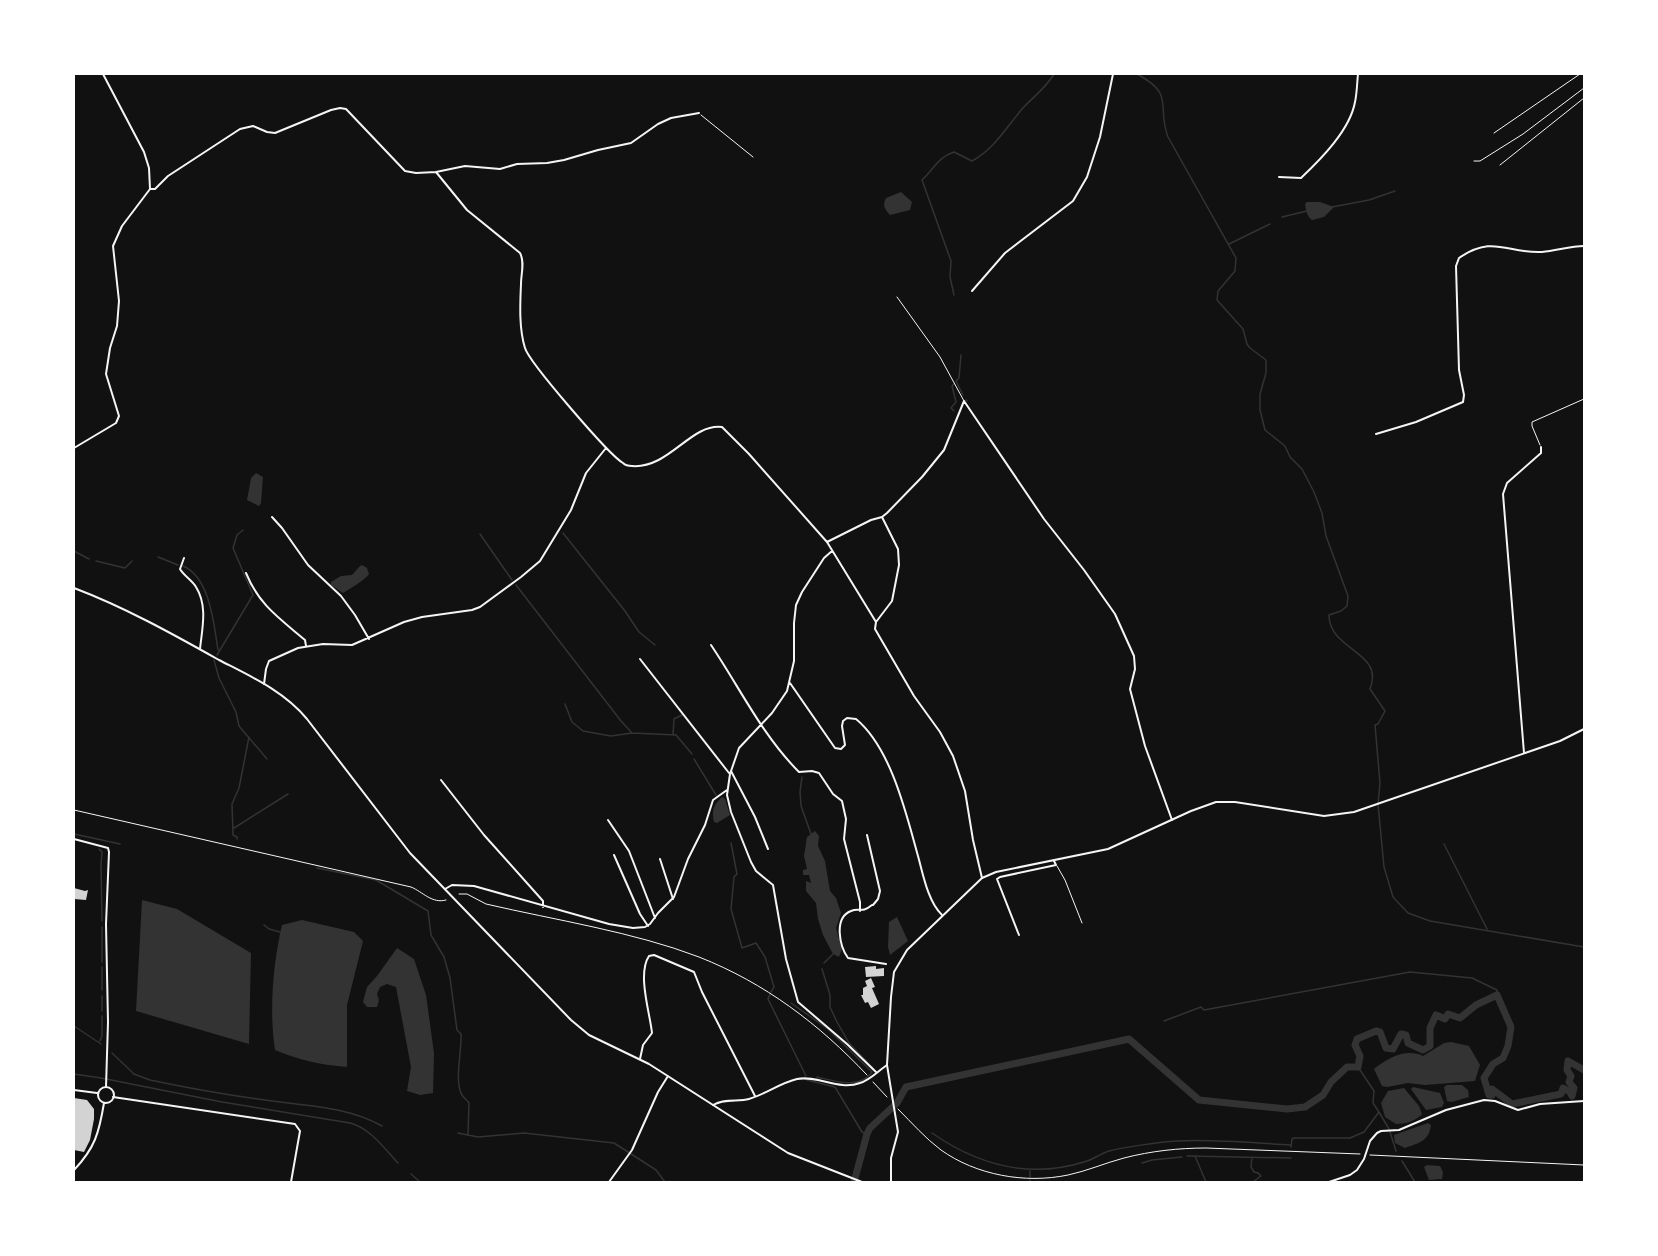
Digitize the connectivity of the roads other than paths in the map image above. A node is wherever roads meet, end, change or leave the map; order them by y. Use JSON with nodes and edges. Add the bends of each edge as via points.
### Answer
{"nodes":[{"id":1,"x":103,"y":74,"type":"edge"},
{"id":2,"x":1113,"y":74,"type":"edge"},
{"id":3,"x":1358,"y":74,"type":"edge"},
{"id":4,"x":1580,"y":74,"type":"edge"},
{"id":5,"x":1584,"y":88,"type":"edge"},
{"id":6,"x":1584,"y":98,"type":"edge"},
{"id":7,"x":699,"y":113,"type":"joint"},
{"id":8,"x":1494,"y":133,"type":"dead end"},
{"id":9,"x":753,"y":157,"type":"dead end"},
{"id":10,"x":1474,"y":161,"type":"dead end"},
{"id":11,"x":1500,"y":165,"type":"dead end"},
{"id":12,"x":436,"y":172,"type":"junction"},
{"id":13,"x":1279,"y":177,"type":"dead end"},
{"id":14,"x":150,"y":189,"type":"junction"},
{"id":15,"x":1584,"y":246,"type":"edge"},
{"id":16,"x":972,"y":291,"type":"dead end"},
{"id":17,"x":897,"y":297,"type":"dead end"},
{"id":18,"x":1584,"y":399,"type":"edge"},
{"id":19,"x":964,"y":401,"type":"junction"},
{"id":20,"x":1376,"y":434,"type":"dead end"},
{"id":21,"x":74,"y":447,"type":"edge"},
{"id":22,"x":1541,"y":447,"type":"joint"},
{"id":23,"x":606,"y":448,"type":"junction"},
{"id":24,"x":272,"y":517,"type":"dead end"},
{"id":25,"x":882,"y":517,"type":"junction"},
{"id":26,"x":827,"y":542,"type":"junction"},
{"id":27,"x":832,"y":551,"type":"junction"},
{"id":28,"x":184,"y":558,"type":"dead end"},
{"id":29,"x":246,"y":573,"type":"dead end"},
{"id":30,"x":74,"y":588,"type":"edge"},
{"id":31,"x":876,"y":622,"type":"junction"},
{"id":32,"x":369,"y":639,"type":"junction"},
{"id":33,"x":711,"y":645,"type":"dead end"},
{"id":34,"x":306,"y":646,"type":"junction"},
{"id":35,"x":200,"y":649,"type":"junction"},
{"id":36,"x":640,"y":659,"type":"dead end"},
{"id":37,"x":789,"y":683,"type":"junction"},
{"id":38,"x":264,"y":684,"type":"junction"},
{"id":39,"x":760,"y":725,"type":"junction"},
{"id":40,"x":1584,"y":729,"type":"edge"},
{"id":41,"x":1524,"y":753,"type":"junction"},
{"id":42,"x":730,"y":773,"type":"junction"},
{"id":43,"x":441,"y":780,"type":"dead end"},
{"id":44,"x":727,"y":790,"type":"junction"},
{"id":45,"x":608,"y":820,"type":"dead end"},
{"id":46,"x":1172,"y":820,"type":"junction"},
{"id":47,"x":867,"y":836,"type":"dead end"},
{"id":48,"x":74,"y":839,"type":"edge"},
{"id":49,"x":768,"y":849,"type":"dead end"},
{"id":50,"x":614,"y":855,"type":"dead end"},
{"id":51,"x":660,"y":860,"type":"dead end"},
{"id":52,"x":1054,"y":861,"type":"junction"},
{"id":53,"x":1056,"y":865,"type":"junction"},
{"id":54,"x":981,"y":878,"type":"junction"},
{"id":55,"x":444,"y":889,"type":"junction"},
{"id":56,"x":673,"y":899,"type":"junction"},
{"id":57,"x":543,"y":907,"type":"junction"},
{"id":58,"x":860,"y":911,"type":"junction"},
{"id":59,"x":942,"y":915,"type":"junction"},
{"id":60,"x":655,"y":918,"type":"junction"},
{"id":61,"x":1082,"y":923,"type":"dead end"},
{"id":62,"x":648,"y":926,"type":"junction"},
{"id":63,"x":1019,"y":934,"type":"dead end"},
{"id":64,"x":886,"y":964,"type":"dead end"},
{"id":65,"x":640,"y":1059,"type":"junction"},
{"id":66,"x":887,"y":1065,"type":"junction"},
{"id":67,"x":876,"y":1072,"type":"junction"},
{"id":68,"x":668,"y":1076,"type":"junction"},
{"id":69,"x":106,"y":1087,"type":"junction"},
{"id":70,"x":74,"y":1090,"type":"edge"},
{"id":71,"x":98,"y":1093,"type":"junction"},
{"id":72,"x":756,"y":1096,"type":"junction"},
{"id":73,"x":113,"y":1097,"type":"junction"},
{"id":74,"x":1584,"y":1101,"type":"edge"},
{"id":75,"x":104,"y":1103,"type":"junction"},
{"id":76,"x":713,"y":1105,"type":"junction"},
{"id":77,"x":74,"y":1170,"type":"edge"},
{"id":78,"x":890,"y":1181,"type":"edge"},
{"id":79,"x":291,"y":1182,"type":"edge"},
{"id":80,"x":609,"y":1182,"type":"edge"},
{"id":81,"x":860,"y":1182,"type":"edge"},
{"id":82,"x":1329,"y":1182,"type":"edge"}],
"edges":[{"from":1,"to":14,"type":"street","via":[[144,152]]},
{"from":2,"to":16,"type":"street","via":[[1088,177],[1073,201],[1005,253]]},
{"from":3,"to":13,"type":"street","via":[[1355,104],[1324,157],[1301,178]]},
{"from":4,"to":8,"type":"lane"},
{"from":5,"to":10,"type":"lane","via":[[1523,134]]},
{"from":6,"to":11,"type":"lane"},
{"from":7,"to":9,"type":"lane"},
{"from":7,"to":12,"type":"street","via":[[671,118],[631,143],[551,163],[495,169],[465,166]]},
{"from":12,"to":14,"type":"street","via":[[405,171],[355,117],[340,108],[275,133],[253,126],[240,129]]},
{"from":12,"to":23,"type":"street","via":[[467,210],[521,255],[525,350]]},
{"from":14,"to":21,"type":"street","via":[[122,226],[113,246],[119,301],[106,374],[118,419]]},
{"from":15,"to":20,"type":"street","via":[[1540,252],[1486,245],[1459,258],[1456,266],[1463,402]]},
{"from":17,"to":19,"type":"lane","via":[[944,363]]},
{"from":18,"to":22,"type":"lane","via":[[1532,422]]},
{"from":19,"to":25,"type":"street","via":[[940,455]]},
{"from":19,"to":46,"type":"street","via":[[1115,614],[1134,656],[1130,689],[1150,762]]},
{"from":22,"to":41,"type":"street","via":[[1540,453],[1508,483],[1503,494]]},
{"from":23,"to":26,"type":"street","via":[[625,465],[641,465],[666,457],[698,433],[722,427]]},
{"from":23,"to":32,"type":"street","via":[[586,473],[571,510],[532,569],[477,609],[422,617]]},
{"from":24,"to":32,"type":"street","via":[[308,565],[341,596]]},
{"from":25,"to":26,"type":"street"},
{"from":25,"to":31,"type":"street","via":[[898,549],[899,565],[892,601]]},
{"from":26,"to":27,"type":"street"},
{"from":27,"to":31,"type":"street"},
{"from":27,"to":37,"type":"street","via":[[796,606]]},
{"from":28,"to":35,"type":"street","via":[[180,569],[195,586],[203,606]]},
{"from":29,"to":34,"type":"street","via":[[269,612],[304,640]]},
{"from":30,"to":35,"type":"street","via":[[132,612]]},
{"from":31,"to":54,"type":"street","via":[[876,632],[952,756],[965,791]]},
{"from":32,"to":34,"type":"street","via":[[350,646]]},
{"from":33,"to":39,"type":"street"},
{"from":34,"to":38,"type":"street","via":[[270,660]]},
{"from":35,"to":38,"type":"street"},
{"from":36,"to":42,"type":"street"},
{"from":37,"to":39,"type":"street","via":[[782,701]]},
{"from":37,"to":59,"type":"street","via":[[835,748],[845,746],[842,723],[850,717],[862,724],[877,745],[905,807],[921,868],[935,907]]},
{"from":38,"to":55,"type":"street","via":[[302,712],[410,853]]},
{"from":39,"to":42,"type":"street","via":[[739,748]]},
{"from":39,"to":58,"type":"street","via":[[797,771],[819,773],[833,795],[842,801],[846,819],[844,839]]},
{"from":40,"to":41,"type":"street"},
{"from":41,"to":46,"type":"street","via":[[1338,815],[1220,802]]},
{"from":42,"to":44,"type":"street"},
{"from":42,"to":49,"type":"street"},
{"from":43,"to":57,"type":"street","via":[[543,901]]},
{"from":44,"to":56,"type":"street","via":[[713,800]]},
{"from":44,"to":67,"type":"street","via":[[731,812],[751,862],[773,885],[798,1002]]},
{"from":45,"to":60,"type":"street","via":[[629,851]]},
{"from":46,"to":52,"type":"street","via":[[1108,849]]},
{"from":47,"to":58,"type":"street","via":[[880,891],[878,900]]},
{"from":48,"to":69,"type":"street","via":[[108,848],[109,852]]},
{"from":50,"to":62,"type":"street"},
{"from":51,"to":56,"type":"street"},
{"from":52,"to":53,"type":"street"},
{"from":52,"to":54,"type":"street"},
{"from":53,"to":61,"type":"lane"},
{"from":53,"to":63,"type":"street","via":[[997,879]]},
{"from":54,"to":59,"type":"street"},
{"from":55,"to":57,"type":"street","via":[[452,885],[474,886]]},
{"from":55,"to":65,"type":"street","via":[[576,1024],[589,1035]]},
{"from":56,"to":60,"type":"street"},
{"from":57,"to":62,"type":"street","via":[[623,927]]},
{"from":58,"to":64,"type":"street","via":[[852,911],[841,921],[846,956]]},
{"from":59,"to":66,"type":"street","via":[[907,950],[895,970]]},
{"from":60,"to":62,"type":"street"},
{"from":65,"to":68,"type":"street"},
{"from":65,"to":72,"type":"street","via":[[645,1041],[652,1033],[644,972],[646,960],[654,955],[694,972]]},
{"from":66,"to":67,"type":"street"},
{"from":66,"to":78,"type":"street","via":[[898,1132]]},
{"from":67,"to":72,"type":"street","via":[[863,1082],[849,1085],[795,1079]]},
{"from":68,"to":76,"type":"street"},
{"from":68,"to":80,"type":"street","via":[[632,1150]]},
{"from":69,"to":71,"type":"street"},
{"from":69,"to":73,"type":"street","via":[[112,1090]]},
{"from":70,"to":71,"type":"street"},
{"from":71,"to":75,"type":"street"},
{"from":72,"to":76,"type":"street"},
{"from":73,"to":75,"type":"street"},
{"from":73,"to":79,"type":"street","via":[[294,1124],[300,1131]]},
{"from":74,"to":82,"type":"street","via":[[1518,1110],[1484,1100],[1454,1107],[1399,1130],[1381,1131],[1373,1137],[1354,1173]]},
{"from":75,"to":77,"type":"street","via":[[96,1140]]},
{"from":76,"to":81,"type":"street","via":[[788,1153]]}]}
